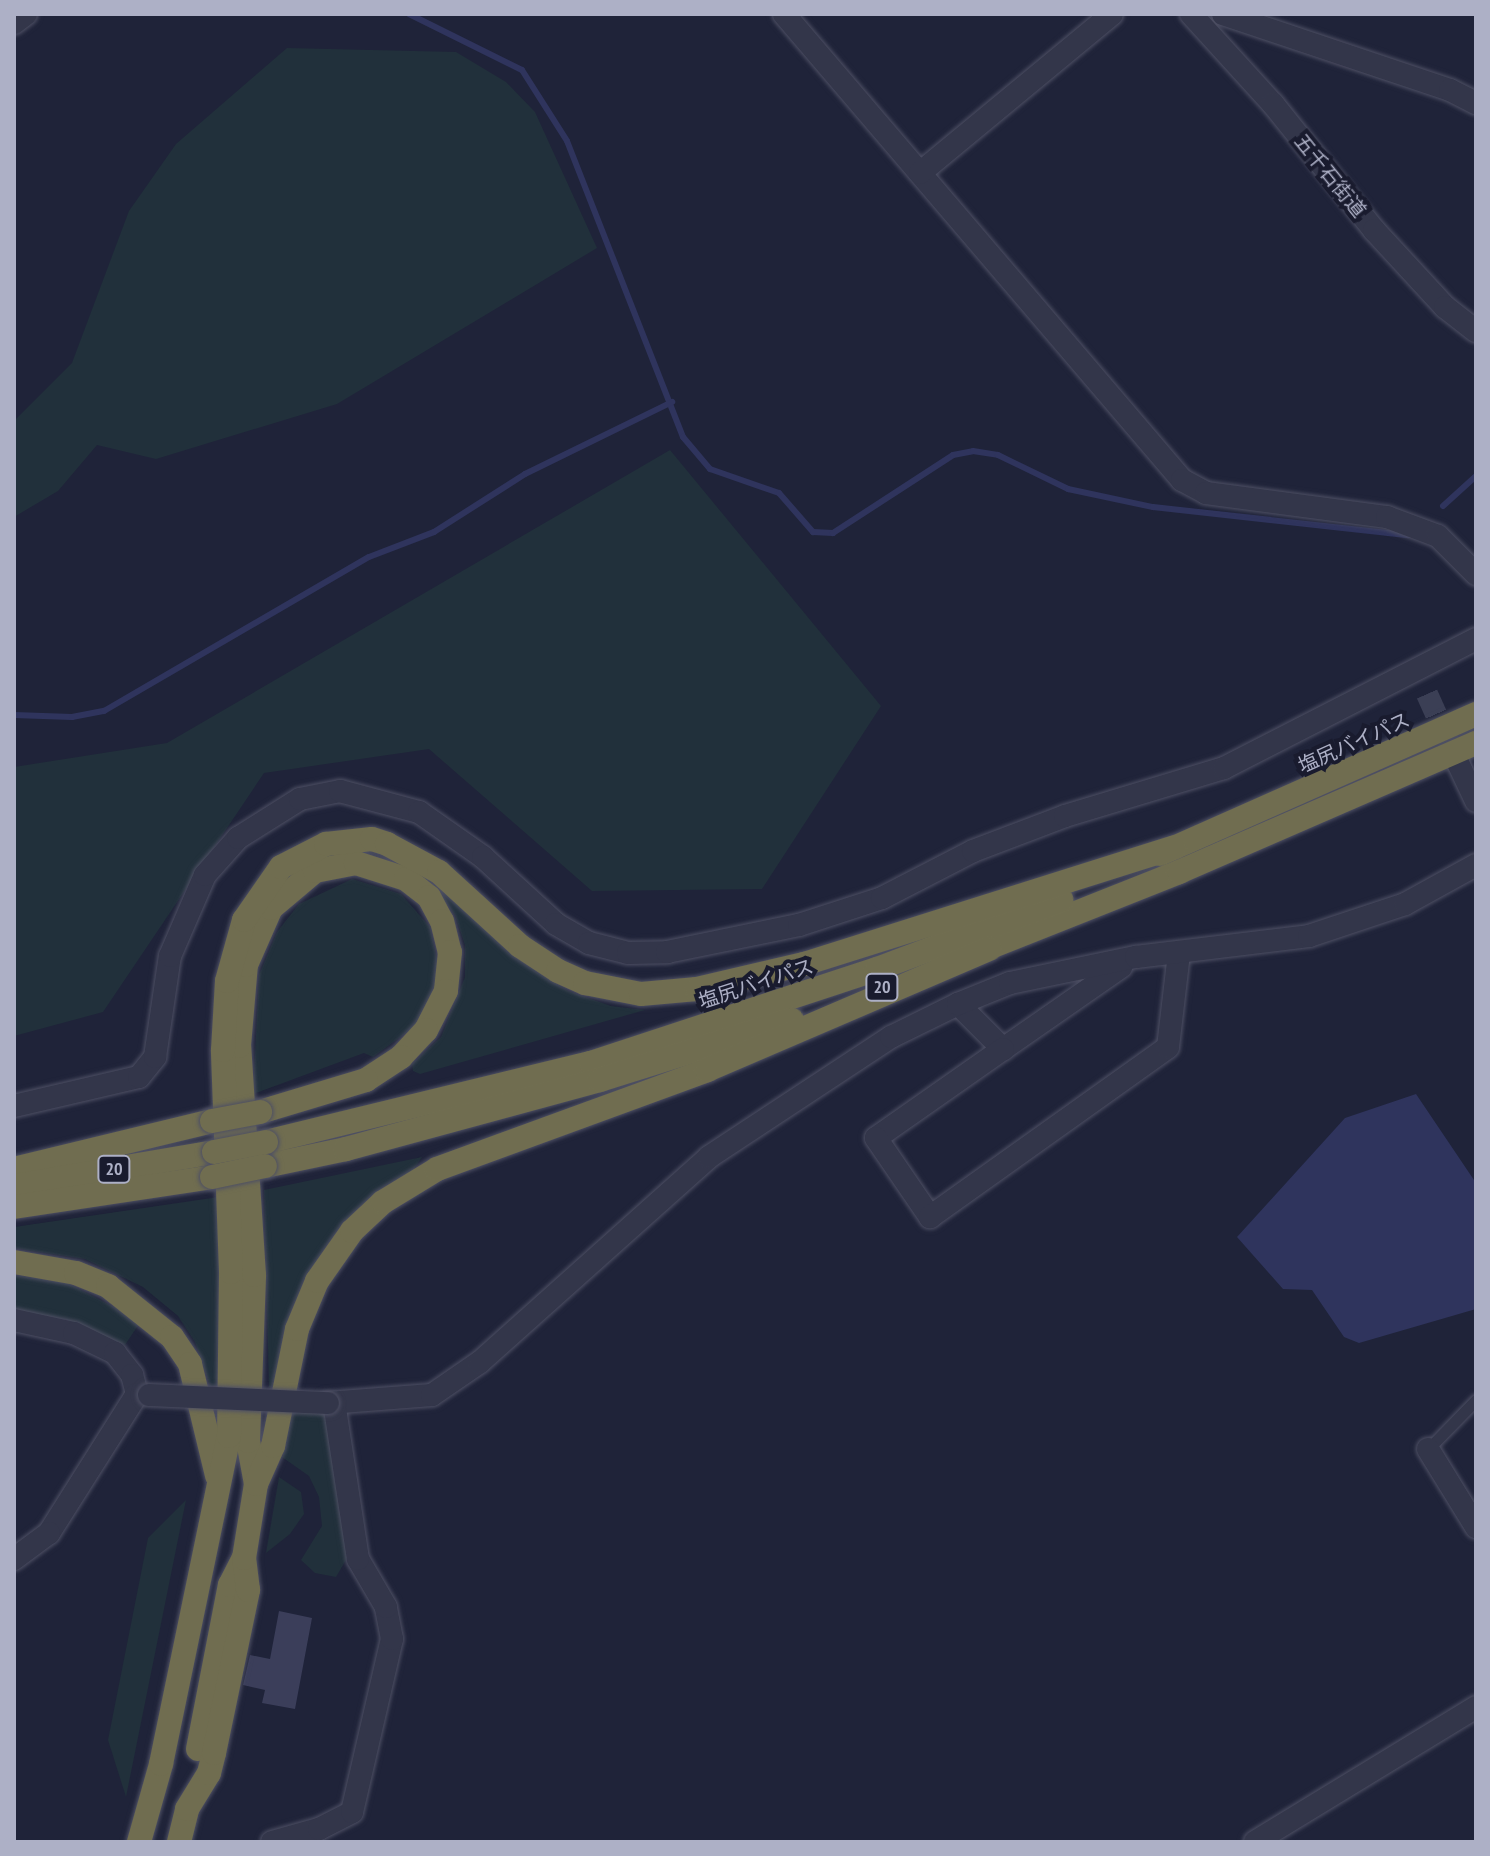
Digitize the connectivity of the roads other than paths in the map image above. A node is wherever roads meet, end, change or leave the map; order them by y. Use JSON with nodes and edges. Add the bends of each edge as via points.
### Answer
{"nodes":[{"id":1,"x":26,"y":14,"type":"edge"},
{"id":2,"x":784,"y":14,"type":"edge"},
{"id":3,"x":1112,"y":14,"type":"edge"},
{"id":4,"x":1191,"y":14,"type":"edge"},
{"id":5,"x":1223,"y":14,"type":"edge"},
{"id":6,"x":14,"y":23,"type":"edge"},
{"id":7,"x":1476,"y":103,"type":"edge"},
{"id":8,"x":920,"y":173,"type":"junction"},
{"id":9,"x":1476,"y":331,"type":"edge"},
{"id":10,"x":1476,"y":574,"type":"edge"},
{"id":11,"x":1476,"y":639,"type":"edge"},
{"id":12,"x":1417,"y":673,"type":"junction"},
{"id":13,"x":1427,"y":694,"type":"tunnel mouth"},
{"id":14,"x":1476,"y":714,"type":"edge"},
{"id":15,"x":1476,"y":743,"type":"edge"},
{"id":16,"x":1458,"y":763,"type":"tunnel mouth"},
{"id":17,"x":1476,"y":801,"type":"edge"},
{"id":18,"x":1174,"y":847,"type":"junction"},
{"id":19,"x":1476,"y":865,"type":"edge"},
{"id":20,"x":989,"y":949,"type":"junction"},
{"id":21,"x":1179,"y":953,"type":"junction"},
{"id":22,"x":1136,"y":957,"type":"junction"},
{"id":23,"x":958,"y":1004,"type":"junction"},
{"id":24,"x":1003,"y":1049,"type":"junction"},
{"id":25,"x":14,"y":1106,"type":"edge"},
{"id":26,"x":266,"y":1154,"type":"junction"},
{"id":27,"x":14,"y":1169,"type":"edge"},
{"id":28,"x":14,"y":1186,"type":"edge"},
{"id":29,"x":14,"y":1207,"type":"edge"},
{"id":30,"x":14,"y":1262,"type":"edge"},
{"id":31,"x":14,"y":1320,"type":"edge"},
{"id":32,"x":143,"y":1395,"type":"junction"},
{"id":33,"x":1476,"y":1400,"type":"edge"},
{"id":34,"x":331,"y":1403,"type":"junction"},
{"id":35,"x":1428,"y":1449,"type":"joint"},
{"id":36,"x":217,"y":1476,"type":"junction"},
{"id":37,"x":256,"y":1484,"type":"junction"},
{"id":38,"x":1476,"y":1527,"type":"edge"},
{"id":39,"x":14,"y":1559,"type":"edge"},
{"id":40,"x":1476,"y":1707,"type":"edge"},
{"id":41,"x":136,"y":1837,"type":"edge"},
{"id":42,"x":178,"y":1839,"type":"edge"},
{"id":43,"x":272,"y":1842,"type":"edge"},
{"id":44,"x":1255,"y":1842,"type":"edge"}],
"edges":[{"from":1,"to":6,"type":"street"},
{"from":2,"to":8,"type":"street"},
{"from":3,"to":8,"type":"street"},
{"from":4,"to":9,"type":"street","name":"五千石街道","via":[[1273,104],[1374,230],[1445,307]]},
{"from":5,"to":7,"type":"street"},
{"from":8,"to":10,"type":"street","via":[[1182,480],[1206,493],[1387,517],[1438,536]]},
{"from":11,"to":12,"type":"street"},
{"from":12,"to":13,"type":"street"},
{"from":12,"to":25,"type":"street","via":[[1224,768],[1051,821],[973,851],[882,898],[799,925],[667,952],[628,953],[589,943],[556,924],[483,857],[419,812],[340,791],[300,799],[238,838],[205,875],[170,956],[155,1057],[139,1077]]},
{"from":14,"to":18,"type":"highway","name":"塩尻バイパス","number":"20"},
{"from":15,"to":20,"type":"highway","name":"塩尻バイパス","number":"20"},
{"from":16,"to":17,"type":"street"},
{"from":18,"to":26,"type":"highway","name":"塩尻バイパス","number":"20","via":[[1078,894],[783,1001],[591,1063]]},
{"from":18,"to":36,"type":"highway","via":[[804,964],[697,989],[641,994],[585,983],[558,971],[508,936],[439,872],[387,844],[372,839],[326,844],[293,858],[268,881],[244,920],[225,996],[231,1406]]},
{"from":19,"to":21,"type":"street","via":[[1362,921],[1309,936]]},
{"from":20,"to":26,"type":"highway","name":"塩尻バイパス","number":"20","via":[[600,1080],[346,1149]]},
{"from":20,"to":37,"type":"highway","via":[[707,1070],[437,1169],[383,1202],[339,1245],[307,1300],[273,1446]]},
{"from":21,"to":22,"type":"street"},
{"from":21,"to":24,"type":"street","via":[[1168,1047],[930,1217],[876,1138]]},
{"from":22,"to":23,"type":"street","via":[[1010,983]]},
{"from":22,"to":24,"type":"street"},
{"from":23,"to":24,"type":"street"},
{"from":23,"to":34,"type":"street","via":[[891,1037],[709,1157],[480,1362],[432,1395]]},
{"from":26,"to":28,"type":"highway","name":"塩尻バイパス","number":"20","bridge":true,"via":[[214,1152]]},
{"from":26,"to":29,"type":"highway","name":"塩尻バイパス","number":"20","bridge":true,"via":[[212,1177]]},
{"from":27,"to":37,"type":"highway","bridge":true,"via":[[212,1121],[260,1112],[366,1080],[401,1057],[426,1030],[446,991],[450,952],[429,897],[406,879],[356,863],[315,871],[271,908],[246,965],[239,1046],[254,1275],[248,1441]]},
{"from":30,"to":36,"type":"highway","via":[[76,1273],[108,1286],[172,1337],[190,1364]]},
{"from":31,"to":32,"type":"street","via":[[74,1333],[115,1353]]},
{"from":32,"to":34,"type":"street","bridge":true},
{"from":32,"to":39,"type":"street","via":[[49,1533]]},
{"from":33,"to":35,"type":"lane"},
{"from":34,"to":43,"type":"street","via":[[358,1559],[386,1607],[392,1639],[352,1812],[319,1829]]},
{"from":35,"to":38,"type":"street"},
{"from":36,"to":41,"type":"highway","via":[[150,1799]]},
{"from":37,"to":42,"type":"highway","via":[[244,1558],[248,1590],[214,1753]]},
{"from":40,"to":44,"type":"street"}]}
